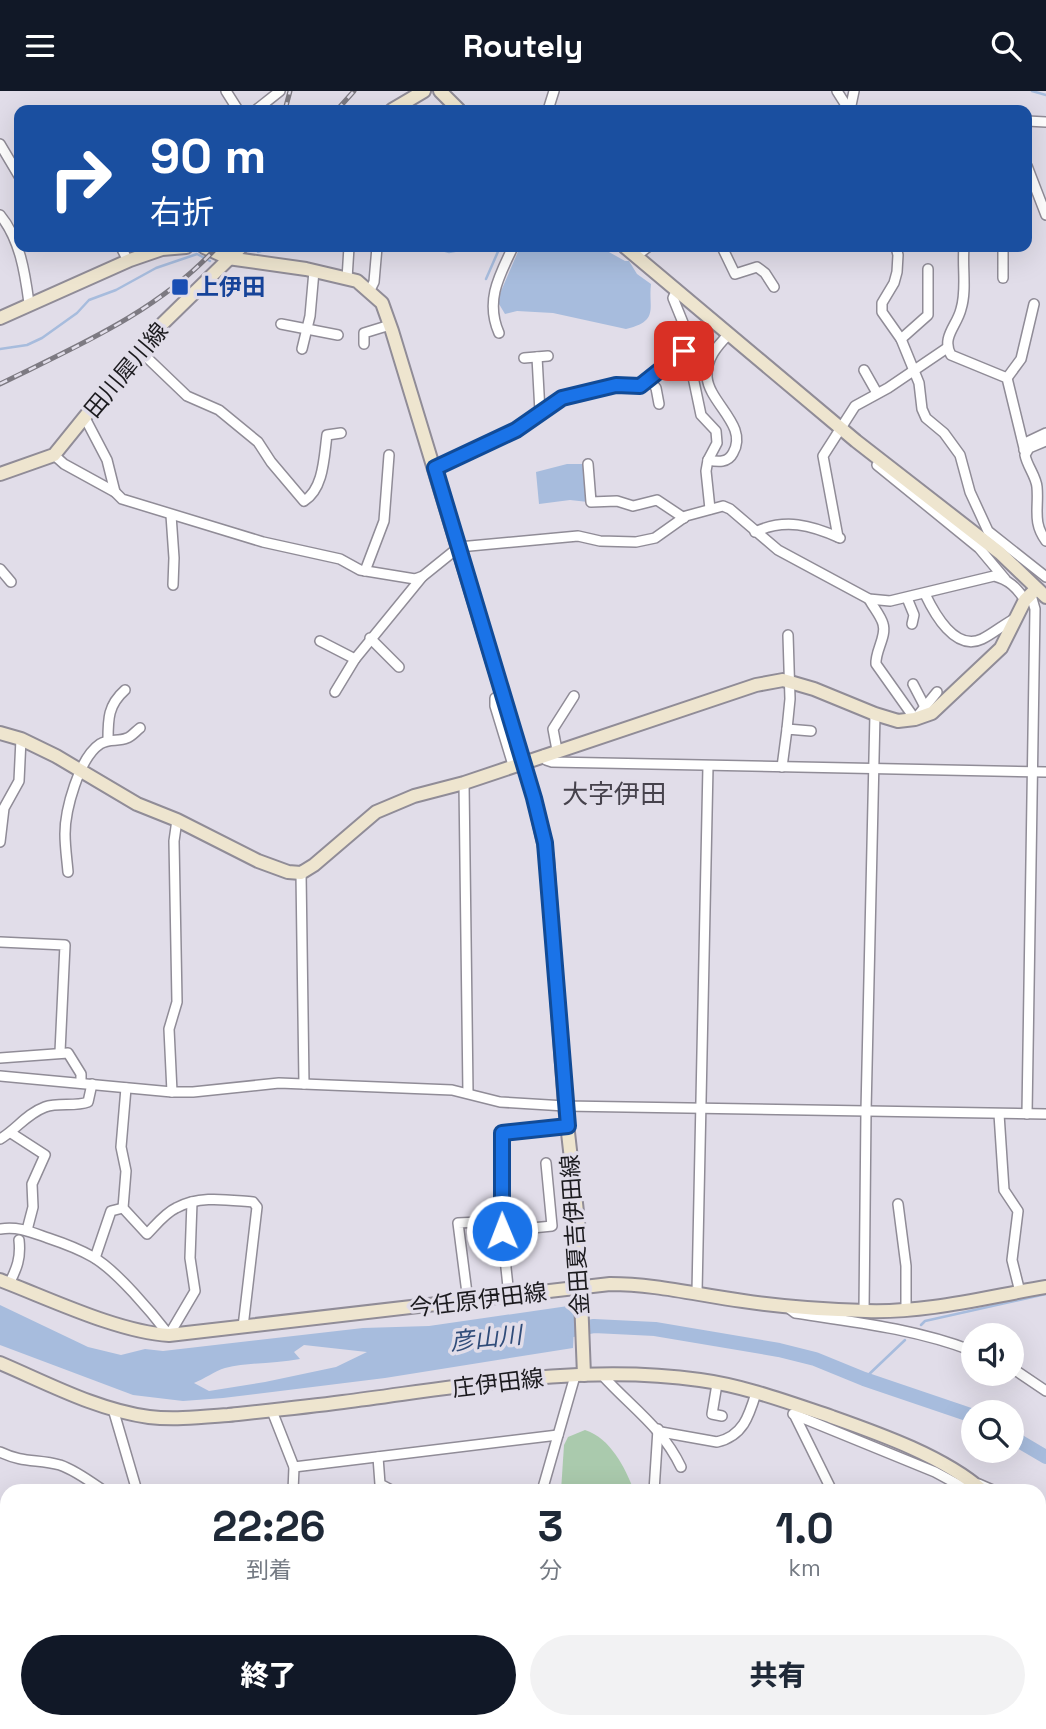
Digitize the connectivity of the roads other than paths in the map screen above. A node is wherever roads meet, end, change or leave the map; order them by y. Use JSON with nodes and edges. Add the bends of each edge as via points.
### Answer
{"nodes":[{"id":1,"x":280,"y":91,"type":"edge"},
{"id":2,"x":424,"y":91,"type":"edge"},
{"id":3,"x":440,"y":91,"type":"edge"},
{"id":4,"x":262,"y":105,"type":"edge"},
{"id":5,"x":401,"y":105,"type":"edge"},
{"id":6,"x":454,"y":105,"type":"edge"},
{"id":7,"x":0,"y":144,"type":"edge"},
{"id":8,"x":14,"y":168,"type":"edge"},
{"id":9,"x":1032,"y":192,"type":"edge"},
{"id":10,"x":0,"y":215,"type":"edge"},
{"id":11,"x":1046,"y":215,"type":"edge"},
{"id":12,"x":14,"y":242,"type":"edge"},
{"id":13,"x":18,"y":252,"type":"edge"},
{"id":14,"x":124,"y":252,"type":"edge"},
{"id":15,"x":154,"y":252,"type":"edge"},
{"id":16,"x":215,"y":252,"type":"edge"},
{"id":17,"x":235,"y":252,"type":"edge"},
{"id":18,"x":349,"y":252,"type":"edge"},
{"id":19,"x":377,"y":252,"type":"edge"},
{"id":20,"x":511,"y":252,"type":"edge"},
{"id":21,"x":631,"y":252,"type":"edge"},
{"id":22,"x":641,"y":252,"type":"edge"},
{"id":23,"x":725,"y":252,"type":"edge"},
{"id":24,"x":896,"y":252,"type":"edge"},
{"id":25,"x":964,"y":252,"type":"edge"},
{"id":26,"x":1003,"y":252,"type":"edge"},
{"id":27,"x":636,"y":256,"type":"junction"},
{"id":28,"x":228,"y":258,"type":"junction"},
{"id":29,"x":128,"y":261,"type":"junction"},
{"id":30,"x":928,"y":269,"type":"dead end"},
{"id":31,"x":314,"y":271,"type":"junction"},
{"id":32,"x":1003,"y":278,"type":"dead end"},
{"id":33,"x":347,"y":279,"type":"junction"},
{"id":34,"x":774,"y":287,"type":"dead end"},
{"id":35,"x":370,"y":290,"type":"junction"},
{"id":36,"x":677,"y":290,"type":"junction"},
{"id":37,"x":29,"y":303,"type":"junction"},
{"id":38,"x":1034,"y":304,"type":"dead end"},
{"id":39,"x":0,"y":318,"type":"edge"},
{"id":40,"x":281,"y":324,"type":"dead end"},
{"id":41,"x":390,"y":325,"type":"junction"},
{"id":42,"x":306,"y":330,"type":"junction"},
{"id":43,"x":499,"y":333,"type":"dead end"},
{"id":44,"x":729,"y":334,"type":"junction"},
{"id":45,"x":338,"y":335,"type":"dead end"},
{"id":46,"x":901,"y":338,"type":"junction"},
{"id":47,"x":364,"y":344,"type":"dead end"},
{"id":48,"x":947,"y":348,"type":"junction"},
{"id":49,"x":302,"y":349,"type":"dead end"},
{"id":50,"x":139,"y":350,"type":"junction"},
{"id":51,"x":686,"y":352,"type":"junction"},
{"id":52,"x":524,"y":358,"type":"dead end"},
{"id":53,"x":864,"y":370,"type":"dead end"},
{"id":54,"x":914,"y":370,"type":"junction"},
{"id":55,"x":1007,"y":378,"type":"junction"},
{"id":56,"x":650,"y":380,"type":"junction"},
{"id":57,"x":877,"y":393,"type":"junction"},
{"id":58,"x":659,"y":404,"type":"dead end"},
{"id":59,"x":541,"y":412,"type":"junction"},
{"id":60,"x":85,"y":418,"type":"junction"},
{"id":61,"x":839,"y":430,"type":"junction"},
{"id":62,"x":341,"y":433,"type":"dead end"},
{"id":63,"x":1046,"y":433,"type":"edge"},
{"id":64,"x":1046,"y":440,"type":"edge"},
{"id":65,"x":1024,"y":452,"type":"junction"},
{"id":66,"x":54,"y":454,"type":"junction"},
{"id":67,"x":389,"y":455,"type":"dead end"},
{"id":68,"x":708,"y":460,"type":"junction"},
{"id":69,"x":588,"y":464,"type":"dead end"},
{"id":70,"x":435,"y":468,"type":"junction"},
{"id":71,"x":0,"y":474,"type":"edge"},
{"id":72,"x":116,"y":492,"type":"junction"},
{"id":73,"x":710,"y":509,"type":"junction"},
{"id":74,"x":171,"y":515,"type":"junction"},
{"id":75,"x":684,"y":518,"type":"junction"},
{"id":76,"x":755,"y":532,"type":"junction"},
{"id":77,"x":1046,"y":541,"type":"edge"},
{"id":78,"x":459,"y":547,"type":"junction"},
{"id":79,"x":0,"y":569,"type":"edge"},
{"id":80,"x":365,"y":571,"type":"junction"},
{"id":81,"x":423,"y":576,"type":"junction"},
{"id":82,"x":1046,"y":577,"type":"edge"},
{"id":83,"x":1005,"y":579,"type":"junction"},
{"id":84,"x":11,"y":582,"type":"dead end"},
{"id":85,"x":173,"y":585,"type":"dead end"},
{"id":86,"x":925,"y":594,"type":"junction"},
{"id":87,"x":1034,"y":595,"type":"edge"},
{"id":88,"x":907,"y":598,"type":"junction"},
{"id":89,"x":869,"y":599,"type":"junction"},
{"id":90,"x":1016,"y":618,"type":"junction"},
{"id":91,"x":912,"y":624,"type":"dead end"},
{"id":92,"x":788,"y":635,"type":"dead end"},
{"id":93,"x":370,"y":638,"type":"junction"},
{"id":94,"x":320,"y":641,"type":"dead end"},
{"id":95,"x":355,"y":659,"type":"junction"},
{"id":96,"x":399,"y":667,"type":"dead end"},
{"id":97,"x":790,"y":682,"type":"junction"},
{"id":98,"x":913,"y":684,"type":"dead end"},
{"id":99,"x":125,"y":690,"type":"dead end"},
{"id":100,"x":335,"y":692,"type":"dead end"},
{"id":101,"x":937,"y":692,"type":"dead end"},
{"id":102,"x":574,"y":696,"type":"dead end"},
{"id":103,"x":925,"y":707,"type":"junction"},
{"id":104,"x":875,"y":714,"type":"junction"},
{"id":105,"x":915,"y":719,"type":"junction"},
{"id":106,"x":140,"y":728,"type":"dead end"},
{"id":107,"x":787,"y":729,"type":"junction"},
{"id":108,"x":811,"y":731,"type":"dead end"},
{"id":109,"x":0,"y":733,"type":"edge"},
{"id":110,"x":21,"y":739,"type":"junction"},
{"id":111,"x":108,"y":740,"type":"junction"},
{"id":112,"x":551,"y":753,"type":"junction"},
{"id":113,"x":518,"y":764,"type":"junction"},
{"id":114,"x":708,"y":766,"type":"junction"},
{"id":115,"x":782,"y":767,"type":"junction"},
{"id":116,"x":873,"y":769,"type":"junction"},
{"id":117,"x":81,"y":771,"type":"junction"},
{"id":118,"x":1033,"y":772,"type":"junction"},
{"id":119,"x":1046,"y":772,"type":"edge"},
{"id":120,"x":464,"y":783,"type":"junction"},
{"id":121,"x":2,"y":808,"type":"edge"},
{"id":122,"x":177,"y":820,"type":"junction"},
{"id":123,"x":0,"y":842,"type":"edge"},
{"id":124,"x":68,"y":873,"type":"dead end"},
{"id":125,"x":301,"y":873,"type":"junction"},
{"id":126,"x":0,"y":942,"type":"edge"},
{"id":127,"x":60,"y":1052,"type":"junction"},
{"id":128,"x":0,"y":1058,"type":"edge"},
{"id":129,"x":0,"y":1076,"type":"edge"},
{"id":130,"x":81,"y":1083,"type":"junction"},
{"id":131,"x":92,"y":1084,"type":"junction"},
{"id":132,"x":304,"y":1084,"type":"junction"},
{"id":133,"x":126,"y":1088,"type":"junction"},
{"id":134,"x":172,"y":1092,"type":"junction"},
{"id":135,"x":468,"y":1093,"type":"junction"},
{"id":136,"x":565,"y":1106,"type":"junction"},
{"id":137,"x":702,"y":1108,"type":"junction"},
{"id":138,"x":866,"y":1111,"type":"junction"},
{"id":139,"x":999,"y":1114,"type":"junction"},
{"id":140,"x":1027,"y":1114,"type":"junction"},
{"id":141,"x":1046,"y":1114,"type":"edge"},
{"id":142,"x":568,"y":1126,"type":"junction"},
{"id":143,"x":11,"y":1133,"type":"junction"},
{"id":144,"x":0,"y":1139,"type":"edge"},
{"id":145,"x":546,"y":1163,"type":"dead end"},
{"id":146,"x":192,"y":1202,"type":"junction"},
{"id":147,"x":898,"y":1204,"type":"dead end"},
{"id":148,"x":123,"y":1208,"type":"junction"},
{"id":149,"x":501,"y":1226,"type":"junction"},
{"id":150,"x":0,"y":1229,"type":"edge"},
{"id":151,"x":27,"y":1230,"type":"junction"},
{"id":152,"x":19,"y":1240,"type":"dead end"},
{"id":153,"x":94,"y":1258,"type":"junction"},
{"id":154,"x":4,"y":1282,"type":"edge"},
{"id":155,"x":579,"y":1287,"type":"junction"},
{"id":156,"x":1046,"y":1287,"type":"edge"},
{"id":157,"x":697,"y":1292,"type":"junction"},
{"id":158,"x":1020,"y":1292,"type":"junction"},
{"id":159,"x":509,"y":1296,"type":"junction"},
{"id":160,"x":468,"y":1301,"type":"junction"},
{"id":161,"x":786,"y":1306,"type":"junction"},
{"id":162,"x":864,"y":1311,"type":"junction"},
{"id":163,"x":906,"y":1311,"type":"junction"},
{"id":164,"x":243,"y":1327,"type":"junction"},
{"id":165,"x":169,"y":1335,"type":"junction"},
{"id":166,"x":961,"y":1346,"type":"edge"},
{"id":167,"x":0,"y":1363,"type":"edge"},
{"id":168,"x":581,"y":1373,"type":"junction"},
{"id":169,"x":603,"y":1376,"type":"junction"},
{"id":170,"x":1024,"y":1376,"type":"edge"},
{"id":171,"x":717,"y":1384,"type":"junction"},
{"id":172,"x":1046,"y":1391,"type":"edge"},
{"id":173,"x":756,"y":1394,"type":"junction"},
{"id":174,"x":791,"y":1408,"type":"junction"},
{"id":175,"x":113,"y":1409,"type":"junction"},
{"id":176,"x":272,"y":1411,"type":"junction"},
{"id":177,"x":722,"y":1416,"type":"dead end"},
{"id":178,"x":659,"y":1431,"type":"junction"},
{"id":179,"x":558,"y":1435,"type":"junction"},
{"id":180,"x":0,"y":1452,"type":"edge"},
{"id":181,"x":378,"y":1457,"type":"junction"},
{"id":182,"x":294,"y":1467,"type":"junction"},
{"id":183,"x":681,"y":1467,"type":"dead end"},
{"id":184,"x":93,"y":1484,"type":"edge"},
{"id":185,"x":135,"y":1484,"type":"edge"},
{"id":186,"x":293,"y":1484,"type":"edge"},
{"id":187,"x":380,"y":1484,"type":"edge"},
{"id":188,"x":544,"y":1484,"type":"edge"},
{"id":189,"x":655,"y":1484,"type":"edge"},
{"id":190,"x":829,"y":1484,"type":"edge"},
{"id":191,"x":969,"y":1484,"type":"edge"}],
"edges":[{"from":1,"to":4,"type":"street"},
{"from":2,"to":5,"type":"main road"},
{"from":3,"to":6,"type":"main road"},
{"from":7,"to":8,"type":"street"},
{"from":9,"to":11,"type":"street"},
{"from":10,"to":12,"type":"street"},
{"from":13,"to":37,"type":"street"},
{"from":14,"to":29,"type":"street"},
{"from":15,"to":29,"type":"main road"},
{"from":16,"to":28,"type":"main road"},
{"from":17,"to":28,"type":"main road","name":"田川犀川線"},
{"from":18,"to":33,"type":"street"},
{"from":19,"to":35,"type":"street"},
{"from":20,"to":43,"type":"street","via":[[493,300]]},
{"from":21,"to":27,"type":"main road"},
{"from":22,"to":27,"type":"street"},
{"from":23,"to":34,"type":"street","via":[[736,274],[757,267]]},
{"from":24,"to":46,"type":"street","via":[[897,272],[882,312]]},
{"from":25,"to":48,"type":"street","via":[[962,308]]},
{"from":26,"to":32,"type":"street"},
{"from":27,"to":36,"type":"main road"},
{"from":28,"to":31,"type":"main road"},
{"from":28,"to":50,"type":"main road","name":"田川犀川線"},
{"from":29,"to":37,"type":"main road"},
{"from":30,"to":46,"type":"street","via":[[928,315]]},
{"from":31,"to":33,"type":"main road"},
{"from":31,"to":42,"type":"street"},
{"from":33,"to":35,"type":"main road"},
{"from":35,"to":41,"type":"main road","name":"金田夏吉伊田線","via":[[382,303]]},
{"from":36,"to":44,"type":"main road"},
{"from":36,"to":51,"type":"street","via":[[673,298],[688,335]]},
{"from":37,"to":39,"type":"main road"},
{"from":38,"to":55,"type":"street","via":[[1021,359]]},
{"from":40,"to":42,"type":"street"},
{"from":41,"to":47,"type":"street","via":[[364,333]]},
{"from":41,"to":70,"type":"main road","name":"金田夏吉伊田線"},
{"from":42,"to":45,"type":"street"},
{"from":42,"to":49,"type":"street"},
{"from":44,"to":61,"type":"main road"},
{"from":44,"to":68,"type":"street","via":[[712,351],[707,376],[737,440],[729,459]]},
{"from":46,"to":54,"type":"street"},
{"from":48,"to":54,"type":"street"},
{"from":48,"to":55,"type":"street","via":[[951,355]]},
{"from":50,"to":60,"type":"main road","name":"田川犀川線"},
{"from":50,"to":62,"type":"street","via":[[187,396],[219,410],[258,442],[304,501],[312,496],[323,467],[327,435]]},
{"from":51,"to":56,"type":"street"},
{"from":51,"to":68,"type":"street","via":[[701,415],[716,431],[718,443]]},
{"from":52,"to":59,"type":"street","via":[[542,357]]},
{"from":53,"to":57,"type":"street"},
{"from":54,"to":57,"type":"street"},
{"from":54,"to":82,"type":"street","via":[[926,418],[960,455],[988,531]]},
{"from":55,"to":65,"type":"street"},
{"from":56,"to":58,"type":"street"},
{"from":56,"to":59,"type":"street","via":[[640,386],[616,385],[562,398]]},
{"from":57,"to":61,"type":"street","via":[[855,406]]},
{"from":59,"to":70,"type":"street","via":[[516,430]]},
{"from":60,"to":66,"type":"main road","name":"田川犀川線"},
{"from":60,"to":72,"type":"street","via":[[107,460]]},
{"from":61,"to":76,"type":"street","via":[[822,462],[839,538],[811,525],[770,525]]},
{"from":61,"to":83,"type":"street","via":[[979,548]]},
{"from":61,"to":87,"type":"main road","via":[[1000,553]]},
{"from":63,"to":65,"type":"street","via":[[1034,437]]},
{"from":64,"to":65,"type":"street"},
{"from":65,"to":77,"type":"street","via":[[1037,485],[1036,516]]},
{"from":66,"to":71,"type":"main road","name":"田川犀川線"},
{"from":66,"to":72,"type":"street"},
{"from":67,"to":80,"type":"street","via":[[384,521]]},
{"from":68,"to":73,"type":"street"},
{"from":69,"to":75,"type":"street","via":[[591,502],[632,506],[657,500]]},
{"from":70,"to":78,"type":"main road","name":"金田夏吉伊田線"},
{"from":72,"to":74,"type":"street","via":[[122,499]]},
{"from":73,"to":75,"type":"street"},
{"from":73,"to":76,"type":"street","via":[[730,509]]},
{"from":74,"to":80,"type":"street","via":[[340,559]]},
{"from":74,"to":85,"type":"street"},
{"from":75,"to":78,"type":"street","via":[[655,538],[636,542],[578,536]]},
{"from":76,"to":89,"type":"street","via":[[778,550]]},
{"from":78,"to":81,"type":"street"},
{"from":78,"to":113,"type":"main road","name":"金田夏吉伊田線","via":[[503,693]]},
{"from":79,"to":84,"type":"street"},
{"from":80,"to":81,"type":"street","via":[[415,579]]},
{"from":81,"to":93,"type":"street"},
{"from":82,"to":87,"type":"street"},
{"from":83,"to":86,"type":"street","via":[[983,578]]},
{"from":83,"to":87,"type":"street"},
{"from":86,"to":88,"type":"street"},
{"from":86,"to":90,"type":"street","via":[[945,628],[968,641],[982,639]]},
{"from":87,"to":90,"type":"main road"},
{"from":87,"to":118,"type":"street"},
{"from":88,"to":89,"type":"street"},
{"from":88,"to":91,"type":"street","via":[[914,615]]},
{"from":89,"to":105,"type":"street","via":[[883,625],[876,664]]},
{"from":90,"to":105,"type":"main road","via":[[1001,648],[932,713]]},
{"from":92,"to":97,"type":"street"},
{"from":93,"to":95,"type":"street"},
{"from":93,"to":96,"type":"street"},
{"from":94,"to":95,"type":"street"},
{"from":95,"to":100,"type":"street"},
{"from":97,"to":104,"type":"main road"},
{"from":97,"to":107,"type":"street"},
{"from":97,"to":112,"type":"main road","via":[[756,685]]},
{"from":98,"to":103,"type":"street"},
{"from":99,"to":111,"type":"street","via":[[113,701]]},
{"from":101,"to":103,"type":"street"},
{"from":102,"to":112,"type":"street","via":[[553,729]]},
{"from":103,"to":105,"type":"street"},
{"from":104,"to":105,"type":"main road","via":[[898,721]]},
{"from":104,"to":116,"type":"street"},
{"from":106,"to":111,"type":"street","via":[[127,739]]},
{"from":107,"to":108,"type":"street"},
{"from":107,"to":115,"type":"street"},
{"from":109,"to":110,"type":"main road"},
{"from":110,"to":117,"type":"main road"},
{"from":110,"to":121,"type":"street","via":[[19,781]]},
{"from":111,"to":117,"type":"street","via":[[94,750]]},
{"from":112,"to":113,"type":"main road"},
{"from":112,"to":114,"type":"street","via":[[546,760],[552,762]]},
{"from":113,"to":120,"type":"main road"},
{"from":113,"to":136,"type":"main road","name":"金田夏吉伊田線","via":[[534,798],[547,857]]},
{"from":114,"to":115,"type":"street"},
{"from":114,"to":137,"type":"street"},
{"from":115,"to":116,"type":"street"},
{"from":116,"to":118,"type":"street"},
{"from":116,"to":138,"type":"street"},
{"from":117,"to":122,"type":"main road","via":[[137,804]]},
{"from":117,"to":124,"type":"street","via":[[67,814]]},
{"from":118,"to":119,"type":"street"},
{"from":118,"to":140,"type":"street"},
{"from":120,"to":125,"type":"main road","via":[[376,812]]},
{"from":120,"to":135,"type":"street"},
{"from":121,"to":123,"type":"street"},
{"from":122,"to":125,"type":"main road","via":[[258,861]]},
{"from":122,"to":134,"type":"street","via":[[177,1002],[169,1029]]},
{"from":125,"to":132,"type":"street"},
{"from":126,"to":127,"type":"street","via":[[65,945]]},
{"from":127,"to":128,"type":"street"},
{"from":127,"to":130,"type":"street","via":[[72,1057]]},
{"from":129,"to":130,"type":"street"},
{"from":130,"to":131,"type":"street"},
{"from":131,"to":133,"type":"street"},
{"from":131,"to":143,"type":"street","via":[[88,1102],[46,1106]]},
{"from":132,"to":134,"type":"street"},
{"from":132,"to":135,"type":"street"},
{"from":133,"to":134,"type":"street"},
{"from":133,"to":148,"type":"street","via":[[121,1147]]},
{"from":135,"to":136,"type":"street","via":[[500,1103]]},
{"from":136,"to":137,"type":"street"},
{"from":136,"to":142,"type":"main road","name":"金田夏吉伊田線"},
{"from":137,"to":138,"type":"street"},
{"from":137,"to":157,"type":"street"},
{"from":138,"to":139,"type":"street"},
{"from":138,"to":162,"type":"street"},
{"from":139,"to":140,"type":"street"},
{"from":139,"to":158,"type":"street","via":[[1004,1190],[1018,1211],[1012,1261]]},
{"from":140,"to":141,"type":"street"},
{"from":142,"to":149,"type":"street","via":[[502,1133]]},
{"from":142,"to":155,"type":"main road","name":"金田夏吉伊田線","via":[[578,1221]]},
{"from":143,"to":144,"type":"street"},
{"from":143,"to":151,"type":"street","via":[[45,1155],[32,1184]]},
{"from":145,"to":149,"type":"street","via":[[552,1226]]},
{"from":146,"to":148,"type":"street","via":[[174,1208],[147,1234]]},
{"from":146,"to":164,"type":"street","via":[[229,1198],[253,1202],[257,1207]]},
{"from":146,"to":165,"type":"street","via":[[190,1258],[195,1291]]},
{"from":147,"to":163,"type":"street"},
{"from":148,"to":153,"type":"street","via":[[111,1210]]},
{"from":149,"to":159,"type":"street"},
{"from":149,"to":160,"type":"street","via":[[458,1223]]},
{"from":150,"to":151,"type":"street"},
{"from":151,"to":153,"type":"street"},
{"from":152,"to":154,"type":"street","via":[[18,1267]]},
{"from":153,"to":165,"type":"street"},
{"from":154,"to":165,"type":"main road","name":"今任原伊田線","via":[[124,1327]]},
{"from":155,"to":157,"type":"main road","name":"今任原伊田線","via":[[631,1284]]},
{"from":155,"to":159,"type":"main road","name":"今任原伊田線"},
{"from":155,"to":168,"type":"main road","name":"金田夏吉伊田線"},
{"from":156,"to":158,"type":"main road","name":"今任原伊田線"},
{"from":157,"to":161,"type":"main road","name":"今任原伊田線"},
{"from":158,"to":163,"type":"main road","name":"今任原伊田線"},
{"from":159,"to":160,"type":"main road","name":"今任原伊田線"},
{"from":160,"to":164,"type":"main road","name":"今任原伊田線"},
{"from":161,"to":162,"type":"main road","name":"今任原伊田線"},
{"from":161,"to":166,"type":"street","via":[[795,1314],[891,1328]]},
{"from":162,"to":163,"type":"main road","name":"今任原伊田線"},
{"from":164,"to":165,"type":"main road","name":"今任原伊田線"},
{"from":167,"to":175,"type":"main road","name":"庄伊田線"},
{"from":168,"to":169,"type":"main road","name":"庄伊田線"},
{"from":168,"to":176,"type":"main road","name":"庄伊田線"},
{"from":168,"to":179,"type":"street"},
{"from":169,"to":171,"type":"main road","name":"庄伊田線","via":[[662,1376]]},
{"from":169,"to":178,"type":"street"},
{"from":170,"to":172,"type":"street"},
{"from":171,"to":173,"type":"main road","name":"庄伊田線"},
{"from":171,"to":177,"type":"street","via":[[712,1414]]},
{"from":173,"to":174,"type":"main road","name":"庄伊田線"},
{"from":173,"to":178,"type":"street","via":[[748,1421],[725,1440]]},
{"from":174,"to":190,"type":"street"},
{"from":174,"to":191,"type":"main road","name":"庄伊田線","via":[[870,1430],[948,1466]]},
{"from":175,"to":176,"type":"main road","name":"庄伊田線","via":[[151,1417],[193,1418]]},
{"from":175,"to":185,"type":"street"},
{"from":176,"to":182,"type":"street"},
{"from":178,"to":183,"type":"street"},
{"from":178,"to":189,"type":"street"},
{"from":179,"to":181,"type":"street"},
{"from":179,"to":188,"type":"street"},
{"from":180,"to":184,"type":"street","via":[[18,1461],[63,1466]]},
{"from":181,"to":182,"type":"street"},
{"from":181,"to":187,"type":"street"},
{"from":182,"to":186,"type":"street"}]}
